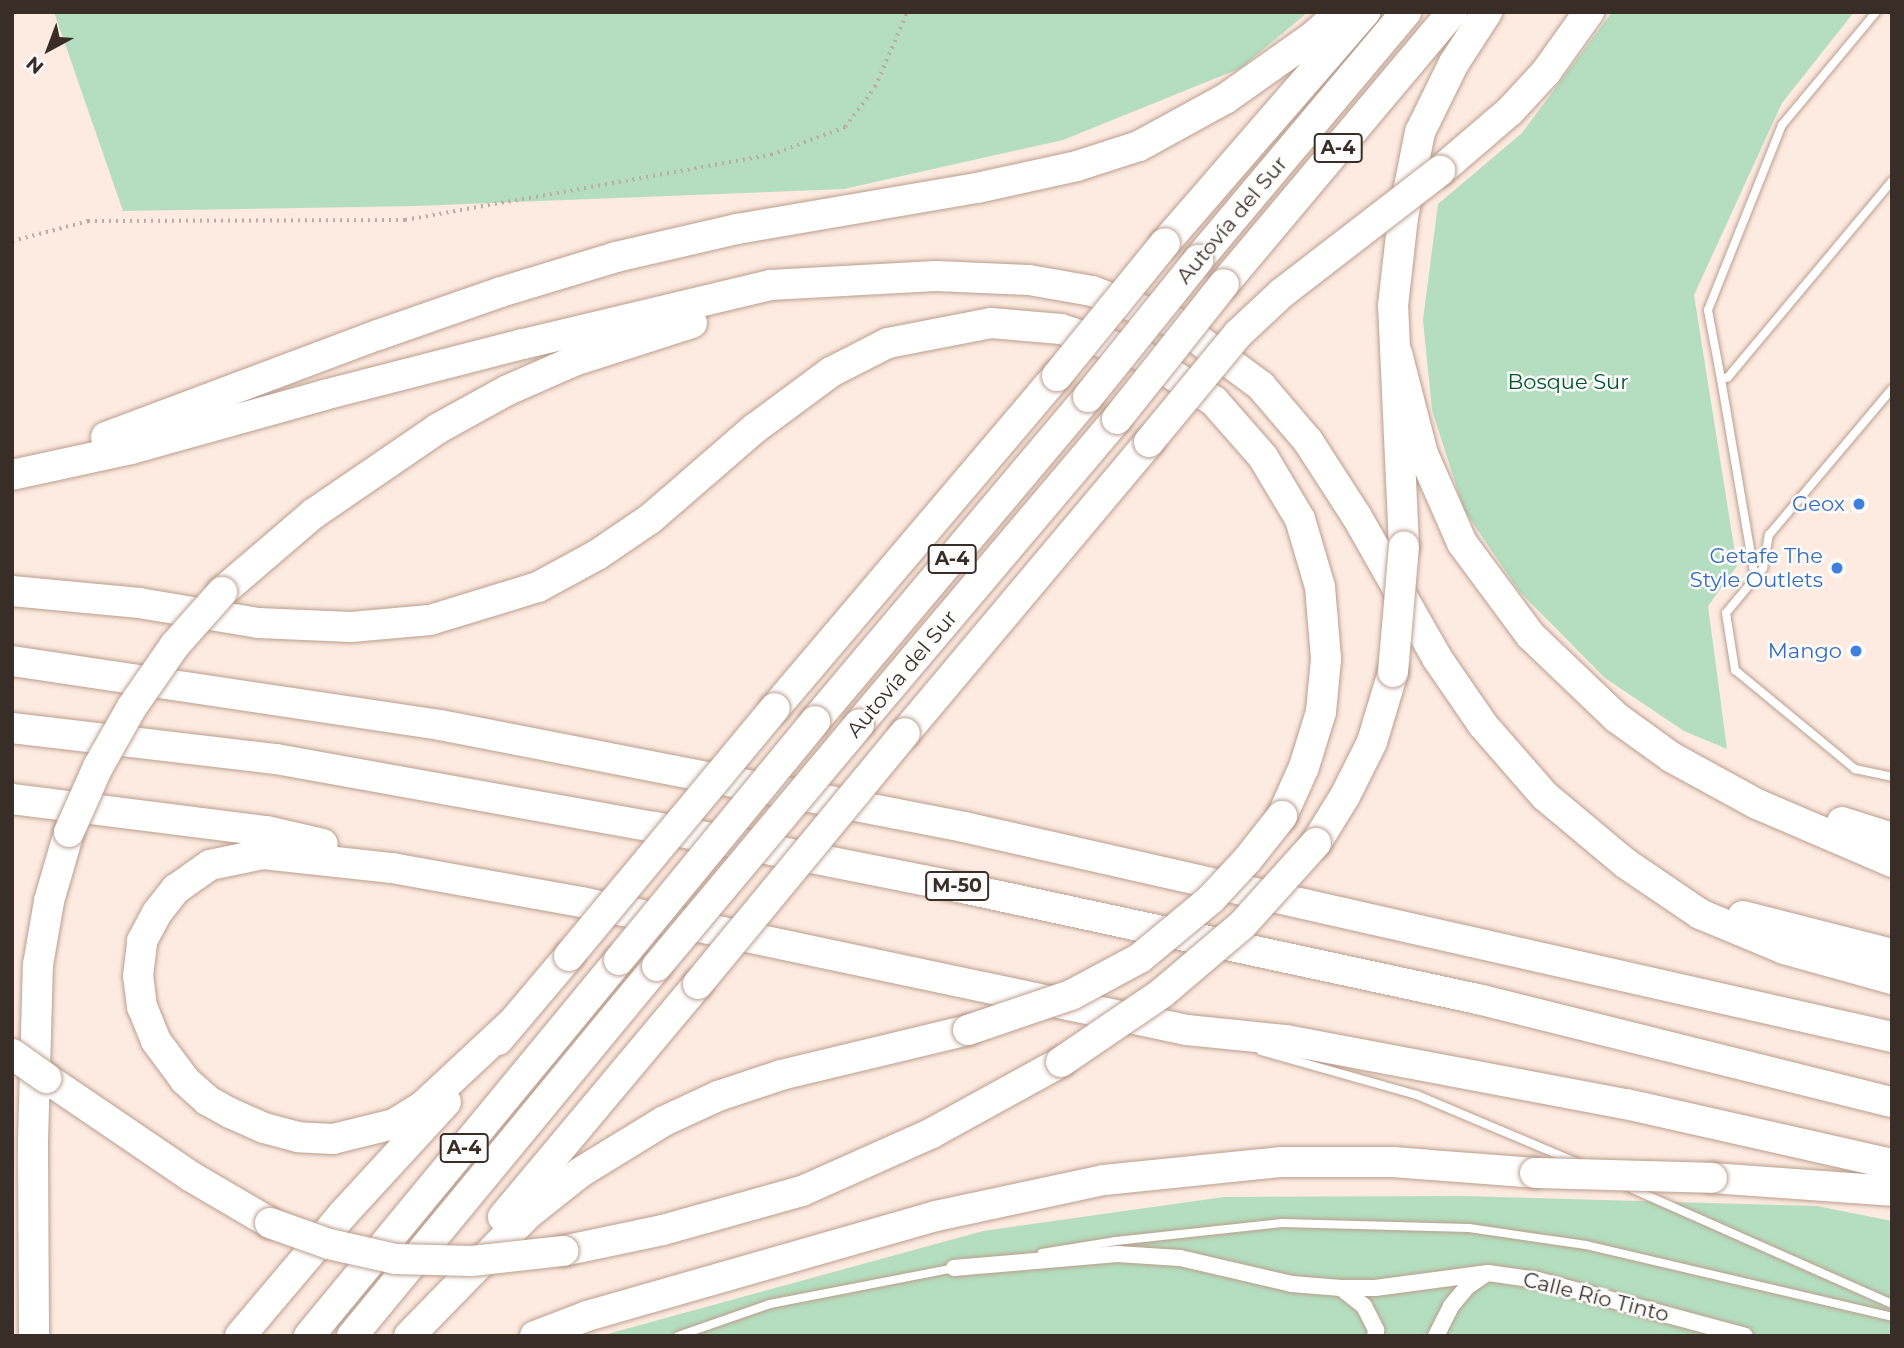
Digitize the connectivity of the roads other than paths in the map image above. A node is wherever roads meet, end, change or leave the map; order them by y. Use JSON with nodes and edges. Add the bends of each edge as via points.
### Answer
{"nodes":[{"id":1,"x":1340,"y":12,"type":"edge"},
{"id":2,"x":1366,"y":12,"type":"edge"},
{"id":3,"x":1406,"y":12,"type":"edge"},
{"id":4,"x":1452,"y":12,"type":"edge"},
{"id":5,"x":1487,"y":12,"type":"edge"},
{"id":6,"x":1589,"y":12,"type":"edge"},
{"id":7,"x":1876,"y":12,"type":"edge"},
{"id":8,"x":1892,"y":181,"type":"edge"},
{"id":9,"x":936,"y":276,"type":"junction"},
{"id":10,"x":1397,"y":352,"type":"junction"},
{"id":11,"x":1721,"y":379,"type":"junction"},
{"id":12,"x":1892,"y":389,"type":"edge"},
{"id":13,"x":12,"y":470,"type":"edge"},
{"id":14,"x":12,"y":475,"type":"edge"},
{"id":15,"x":1755,"y":578,"type":"junction"},
{"id":16,"x":12,"y":591,"type":"edge"},
{"id":17,"x":12,"y":661,"type":"edge"},
{"id":18,"x":1617,"y":718,"type":"junction"},
{"id":19,"x":12,"y":727,"type":"edge"},
{"id":20,"x":1892,"y":777,"type":"edge"},
{"id":21,"x":12,"y":799,"type":"edge"},
{"id":22,"x":1892,"y":838,"type":"edge"},
{"id":23,"x":1892,"y":862,"type":"edge"},
{"id":24,"x":1625,"y":863,"type":"junction"},
{"id":25,"x":581,"y":902,"type":"junction"},
{"id":26,"x":1892,"y":954,"type":"edge"},
{"id":27,"x":1892,"y":979,"type":"edge"},
{"id":28,"x":511,"y":1024,"type":"junction"},
{"id":29,"x":1187,"y":1030,"type":"junction"},
{"id":30,"x":1892,"y":1037,"type":"edge"},
{"id":31,"x":12,"y":1054,"type":"edge"},
{"id":32,"x":1892,"y":1102,"type":"edge"},
{"id":33,"x":1892,"y":1164,"type":"edge"},
{"id":34,"x":1892,"y":1191,"type":"edge"},
{"id":35,"x":12,"y":1232,"type":"edge"},
{"id":36,"x":954,"y":1268,"type":"junction"},
{"id":37,"x":1488,"y":1273,"type":"junction"},
{"id":38,"x":1341,"y":1288,"type":"junction"},
{"id":39,"x":34,"y":1292,"type":"junction"},
{"id":40,"x":1892,"y":1304,"type":"edge"},
{"id":41,"x":1892,"y":1317,"type":"edge"},
{"id":42,"x":34,"y":1336,"type":"edge"},
{"id":43,"x":240,"y":1336,"type":"edge"},
{"id":44,"x":309,"y":1336,"type":"edge"},
{"id":45,"x":352,"y":1336,"type":"edge"},
{"id":46,"x":407,"y":1336,"type":"edge"},
{"id":47,"x":535,"y":1336,"type":"edge"},
{"id":48,"x":678,"y":1336,"type":"edge"},
{"id":49,"x":1375,"y":1336,"type":"edge"},
{"id":50,"x":1436,"y":1336,"type":"edge"},
{"id":51,"x":1745,"y":1336,"type":"edge"}],
"edges":[{"from":1,"to":13,"type":"highway","via":[[1225,99],[1139,146],[1077,166],[977,188],[737,229],[616,257],[500,292]]},
{"from":2,"to":28,"type":"highway","bridge":true,"via":[[1165,243]]},
{"from":3,"to":44,"type":"highway","name":"Autovía del Sur","number":"A-4","bridge":true},
{"from":4,"to":45,"type":"highway","name":"Autovía del Sur","number":"A-4","bridge":true},
{"from":5,"to":10,"type":"highway","via":[[1420,132],[1403,217],[1393,306]]},
{"from":6,"to":46,"type":"highway","bridge":true,"via":[[1546,72],[1510,111],[1238,334]]},
{"from":7,"to":11,"type":"lane","via":[[1782,125],[1708,310]]},
{"from":8,"to":11,"type":"lane","via":[[1728,377]]},
{"from":9,"to":14,"type":"highway","via":[[770,285],[510,347],[131,449]]},
{"from":9,"to":24,"type":"highway","via":[[1030,280],[1092,291],[1176,323],[1261,386],[1308,441],[1437,658],[1483,725],[1545,796]]},
{"from":9,"to":39,"type":"highway","bridge":true,"via":[[775,303],[671,328],[519,385],[372,470],[222,592],[175,645],[98,767],[69,832],[49,901],[38,965]]},
{"from":10,"to":18,"type":"highway","via":[[1423,454],[1462,543],[1530,635]]},
{"from":10,"to":31,"type":"highway","bridge":true,"via":[[1404,546],[1393,672],[1372,742],[1345,796],[1316,843],[1243,924],[1162,993],[1062,1062],[932,1133],[802,1191],[663,1230],[563,1251],[472,1261],[396,1259],[328,1244],[270,1223],[190,1176]]},
{"from":11,"to":15,"type":"lane"},
{"from":12,"to":15,"type":"lane","via":[[1769,535],[1763,568]]},
{"from":15,"to":20,"type":"lane","via":[[1726,613],[1735,670],[1855,769]]},
{"from":16,"to":46,"type":"highway","bridge":true,"via":[[139,603],[258,623],[351,627],[430,620],[538,587],[597,555],[650,519],[754,429],[831,372],[888,343],[991,323],[1061,329],[1143,356],[1214,401],[1264,457],[1300,519],[1320,587],[1326,659],[1321,712],[1304,768],[1282,816],[1211,899],[1140,958],[1072,995],[968,1030],[781,1075],[718,1096],[664,1121],[581,1171],[528,1214]]},
{"from":17,"to":30,"type":"highway","via":[[440,725],[950,824]]},
{"from":18,"to":22,"type":"highway","via":[[1767,790]]},
{"from":18,"to":23,"type":"highway","via":[[1671,757],[1757,804]]},
{"from":19,"to":32,"type":"highway","number":"M-50","via":[[276,759],[945,884],[1482,1000]]},
{"from":21,"to":25,"type":"highway","via":[[266,831]]},
{"from":24,"to":26,"type":"highway","via":[[1731,912]]},
{"from":24,"to":27,"type":"highway","via":[[1700,914],[1784,949]]},
{"from":25,"to":28,"type":"highway","via":[[393,868],[263,854],[210,865],[176,889],[142,941],[138,976],[142,1007],[156,1041],[185,1080],[230,1113],[298,1137],[333,1139],[394,1124],[423,1106]]},
{"from":25,"to":29,"type":"highway"},
{"from":28,"to":43,"type":"highway"},
{"from":29,"to":33,"type":"highway","via":[[1286,1040],[1626,1104]]},
{"from":29,"to":40,"type":"lane","via":[[1417,1095]]},
{"from":34,"to":47,"type":"highway","bridge":true,"via":[[1393,1162],[1282,1162],[1104,1180],[910,1223],[600,1312]]},
{"from":35,"to":39,"type":"highway"},
{"from":36,"to":38,"type":"street","name":"Calle Río Tinto","via":[[1116,1254],[1180,1258],[1292,1284]]},
{"from":36,"to":41,"type":"lane","via":[[1116,1241],[1282,1223],[1469,1228],[1586,1245]]},
{"from":36,"to":48,"type":"lane","via":[[771,1304]]},
{"from":37,"to":38,"type":"street","name":"Calle Río Tinto"},
{"from":37,"to":50,"type":"street","via":[[1468,1286],[1451,1306]]},
{"from":37,"to":51,"type":"street","name":"Calle Río Tinto","via":[[1538,1280]]},
{"from":38,"to":49,"type":"street","via":[[1364,1306]]},
{"from":39,"to":42,"type":"highway"}]}
